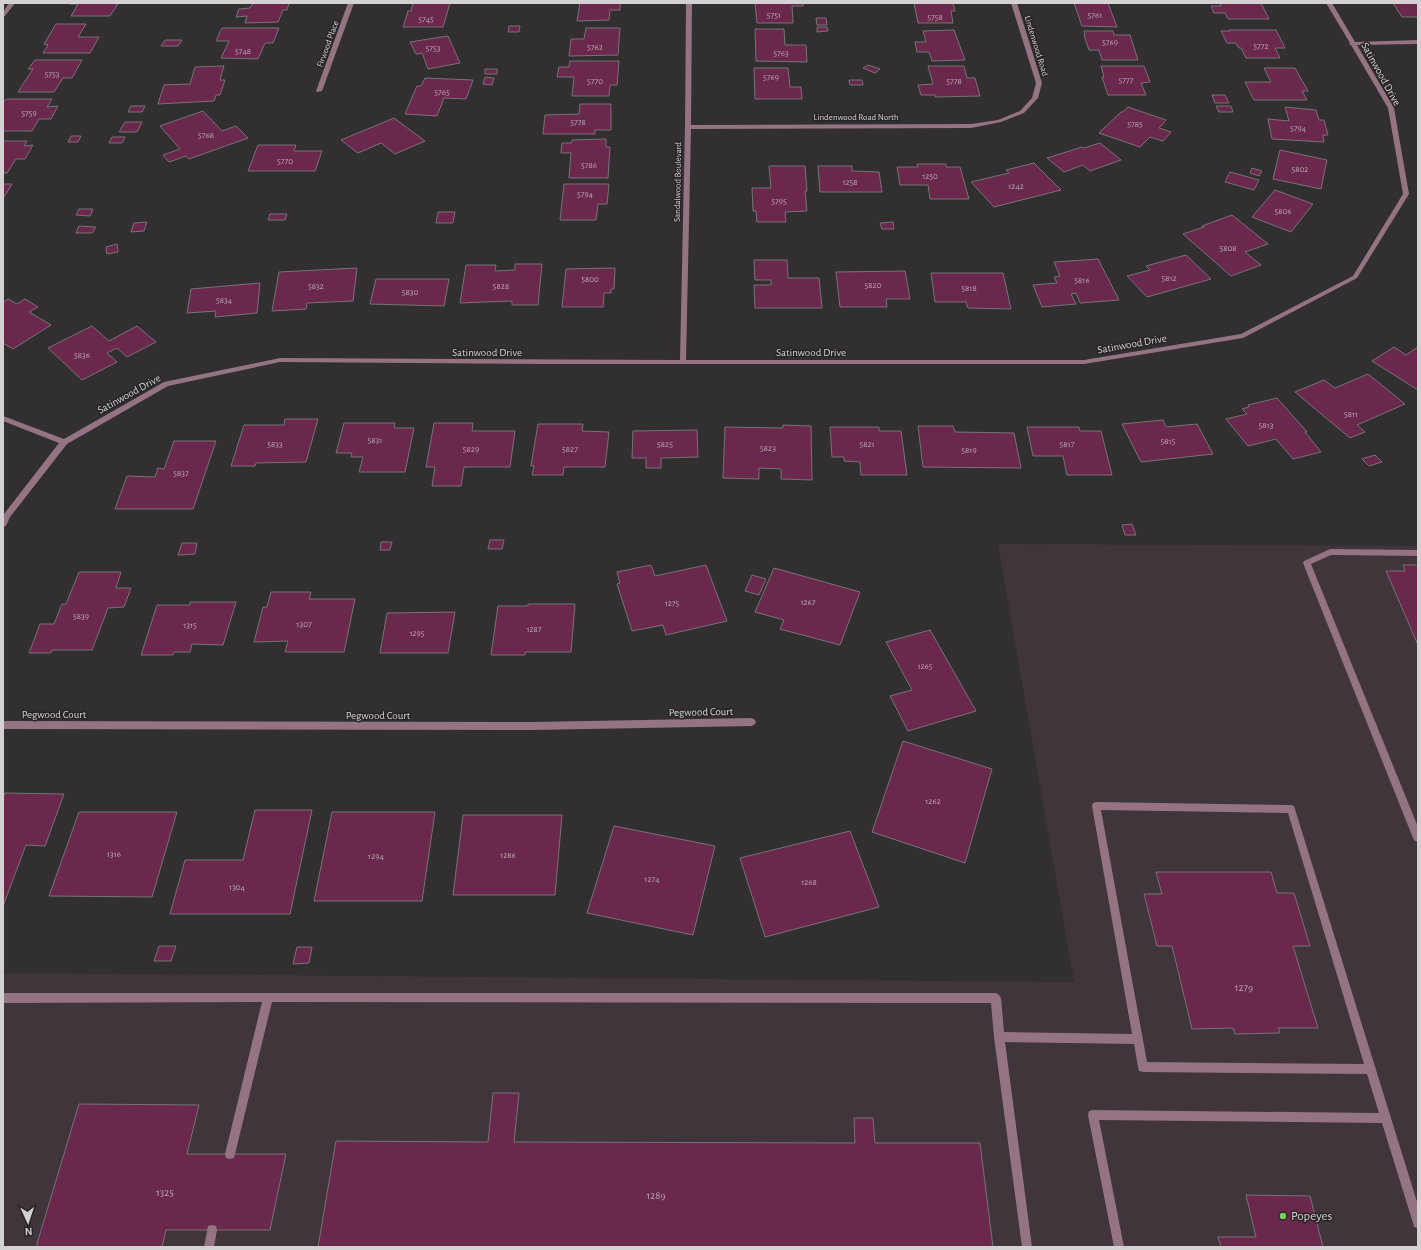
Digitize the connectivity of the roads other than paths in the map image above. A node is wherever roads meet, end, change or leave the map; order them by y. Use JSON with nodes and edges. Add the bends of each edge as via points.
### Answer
{"nodes":[{"id":1,"x":12,"y":3,"type":"edge"},
{"id":2,"x":352,"y":3,"type":"edge"},
{"id":3,"x":689,"y":3,"type":"edge"},
{"id":4,"x":1014,"y":3,"type":"edge"},
{"id":5,"x":1329,"y":3,"type":"edge"},
{"id":6,"x":3,"y":15,"type":"edge"},
{"id":7,"x":1418,"y":42,"type":"edge"},
{"id":8,"x":1352,"y":44,"type":"junction"},
{"id":9,"x":319,"y":91,"type":"dead end"},
{"id":10,"x":1022,"y":112,"type":"joint"},
{"id":11,"x":688,"y":127,"type":"junction"},
{"id":12,"x":683,"y":362,"type":"junction"},
{"id":13,"x":3,"y":418,"type":"edge"},
{"id":14,"x":64,"y":442,"type":"junction"},
{"id":15,"x":3,"y":524,"type":"edge"},
{"id":16,"x":1418,"y":553,"type":"edge"},
{"id":17,"x":752,"y":722,"type":"dead end"},
{"id":18,"x":3,"y":725,"type":"edge"},
{"id":19,"x":1418,"y":838,"type":"edge"},
{"id":20,"x":268,"y":997,"type":"junction"},
{"id":21,"x":3,"y":998,"type":"edge"},
{"id":22,"x":999,"y":1037,"type":"junction"},
{"id":23,"x":1138,"y":1039,"type":"junction"},
{"id":24,"x":1371,"y":1069,"type":"junction"},
{"id":25,"x":1386,"y":1118,"type":"junction"},
{"id":26,"x":230,"y":1154,"type":"dead end"},
{"id":27,"x":1418,"y":1223,"type":"edge"},
{"id":28,"x":212,"y":1230,"type":"dead end"},
{"id":29,"x":209,"y":1247,"type":"edge"},
{"id":30,"x":1027,"y":1247,"type":"edge"},
{"id":31,"x":1119,"y":1247,"type":"edge"}],
"edges":[{"from":1,"to":6,"type":"street"},
{"from":2,"to":9,"type":"street","name":"Firwood Place"},
{"from":3,"to":11,"type":"street","name":"Sandalwood Boulevard"},
{"from":4,"to":10,"type":"street","name":"Lindenwood Road","via":[[1039,83],[1035,98]]},
{"from":5,"to":8,"type":"street","name":"Satinwood Drive"},
{"from":7,"to":8,"type":"street"},
{"from":8,"to":12,"type":"street","name":"Satinwood Drive","via":[[1391,108],[1406,194],[1355,277],[1242,336],[1084,362]]},
{"from":10,"to":11,"type":"street","name":"Lindenwood Road North","via":[[999,121],[971,126]]},
{"from":11,"to":12,"type":"street","name":"Sandalwood Boulevard"},
{"from":12,"to":14,"type":"street","name":"Satinwood Drive","via":[[280,360],[166,384]]},
{"from":13,"to":14,"type":"street"},
{"from":14,"to":15,"type":"street","name":"Satinwood Drive"},
{"from":16,"to":19,"type":"street","via":[[1330,552],[1307,563]]},
{"from":17,"to":18,"type":"street","name":"Pegwood Court","via":[[533,726]]},
{"from":20,"to":21,"type":"street"},
{"from":20,"to":22,"type":"street","via":[[996,998]]},
{"from":20,"to":26,"type":"street"},
{"from":22,"to":23,"type":"street"},
{"from":22,"to":30,"type":"street"},
{"from":23,"to":24,"type":"street","via":[[1143,1067]]},
{"from":23,"to":24,"type":"street","via":[[1096,806],[1291,809]]},
{"from":24,"to":25,"type":"street"},
{"from":25,"to":27,"type":"street"},
{"from":25,"to":31,"type":"street","via":[[1093,1115]]},
{"from":28,"to":29,"type":"street"}]}
